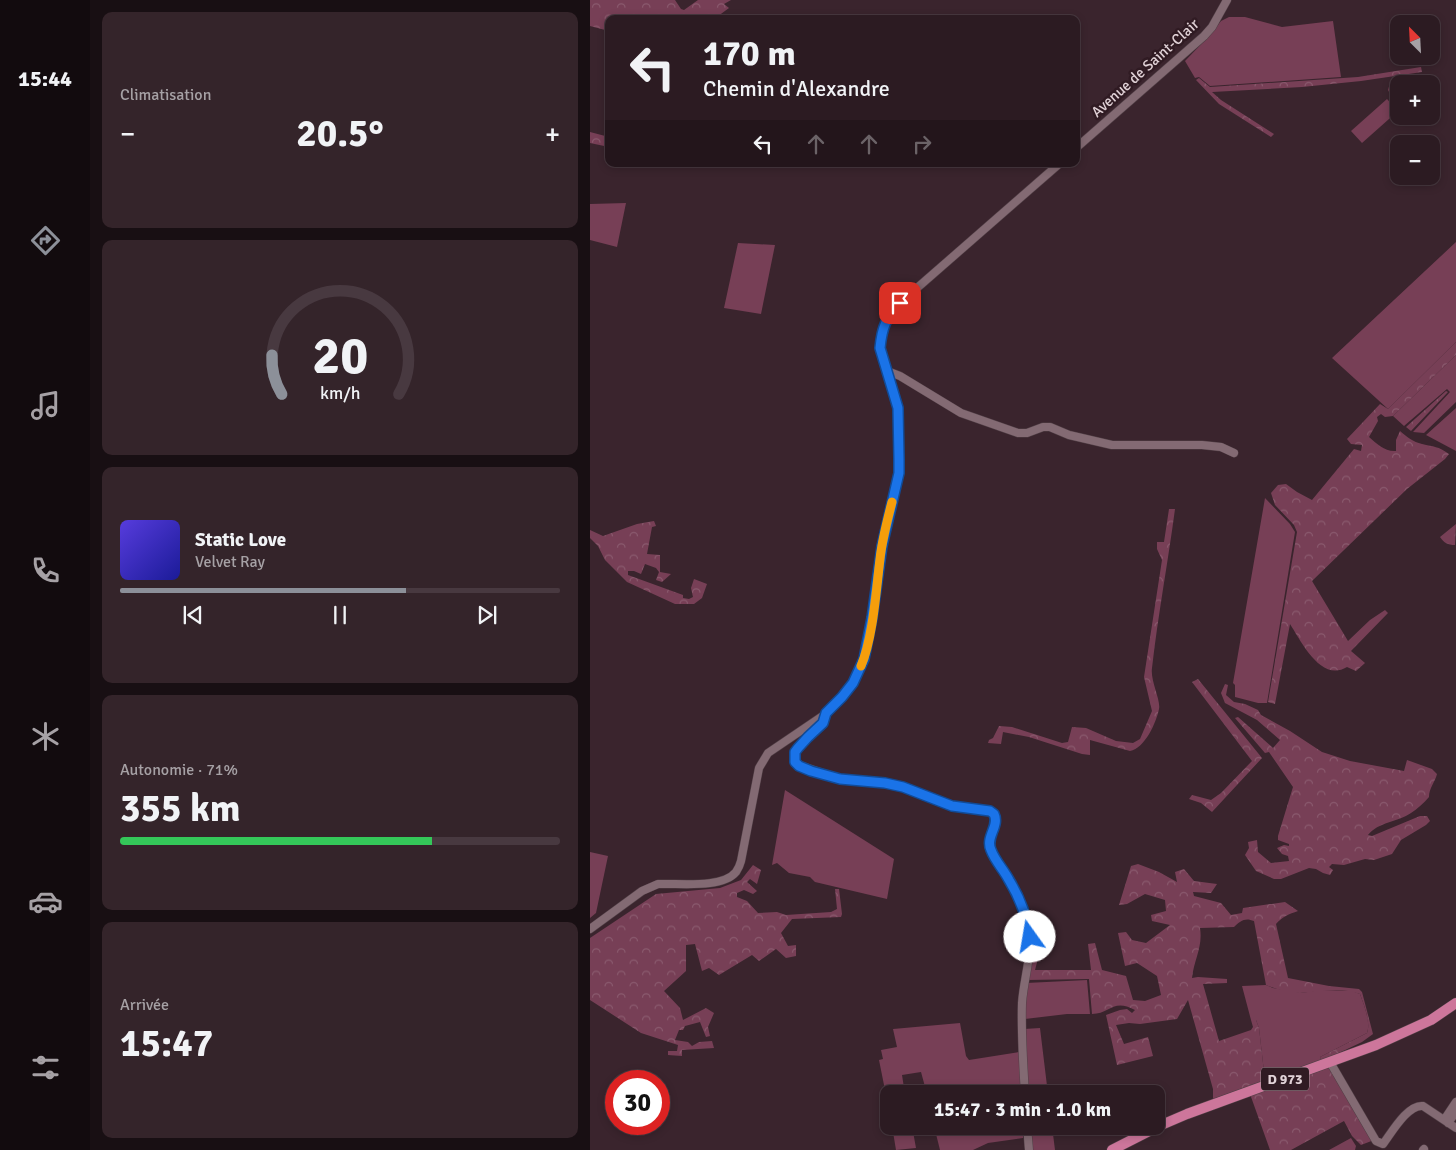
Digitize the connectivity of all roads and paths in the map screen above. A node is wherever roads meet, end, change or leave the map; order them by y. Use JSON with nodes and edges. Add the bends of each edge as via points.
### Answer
{"nodes":[{"id":1,"x":1226,"y":2,"type":"edge"},
{"id":2,"x":1080,"y":144,"type":"edge"},
{"id":3,"x":1055,"y":167,"type":"edge"},
{"id":4,"x":887,"y":371,"type":"junction"},
{"id":5,"x":1234,"y":453,"type":"dead end"},
{"id":6,"x":826,"y":713,"type":"junction"},
{"id":7,"x":590,"y":929,"type":"edge"},
{"id":8,"x":1456,"y":1003,"type":"edge"},
{"id":9,"x":1330,"y":1062,"type":"junction"},
{"id":10,"x":1024,"y":1085,"type":"edge"},
{"id":11,"x":1456,"y":1102,"type":"edge"},
{"id":12,"x":1456,"y":1108,"type":"edge"},
{"id":13,"x":1456,"y":1112,"type":"edge"},
{"id":14,"x":1446,"y":1121,"type":"junction"},
{"id":15,"x":1456,"y":1128,"type":"edge"},
{"id":16,"x":1028,"y":1135,"type":"edge"},
{"id":17,"x":1383,"y":1143,"type":"junction"},
{"id":18,"x":1029,"y":1150,"type":"edge"},
{"id":19,"x":1112,"y":1150,"type":"edge"},
{"id":20,"x":1390,"y":1150,"type":"edge"}],
"edges":[{"from":1,"to":2,"type":"street","name":"Avenue de Saint-Clair","via":[[1204,36]]},
{"from":3,"to":4,"type":"street","via":[[892,311],[886,320],[880,348]]},
{"from":4,"to":5,"type":"street","via":[[961,413],[1018,433],[1050,427],[1068,435],[1112,445],[1202,445],[1221,447]]},
{"from":4,"to":6,"type":"street","via":[[899,418],[899,473],[882,546],[864,659],[853,683]]},
{"from":6,"to":7,"type":"street","via":[[776,746],[763,759],[736,872],[716,882],[652,886]]},
{"from":6,"to":10,"type":"street","via":[[823,723],[795,752],[795,762],[799,766],[849,781],[903,787],[952,806],[994,814],[996,823],[990,848],[1022,905],[1030,937],[1022,1003]]},
{"from":8,"to":9,"type":"main road","number":"D 973","via":[[1410,1030]]},
{"from":9,"to":17,"type":"street","via":[[1372,1136]]},
{"from":9,"to":19,"type":"main road","number":"D 973","via":[[1187,1114]]},
{"from":11,"to":14,"type":"street"},
{"from":12,"to":14,"type":"street"},
{"from":13,"to":14,"type":"street"},
{"from":14,"to":15,"type":"street"},
{"from":14,"to":17,"type":"street","via":[[1418,1105],[1409,1110]]},
{"from":16,"to":18,"type":"street"},
{"from":17,"to":20,"type":"street"}]}
